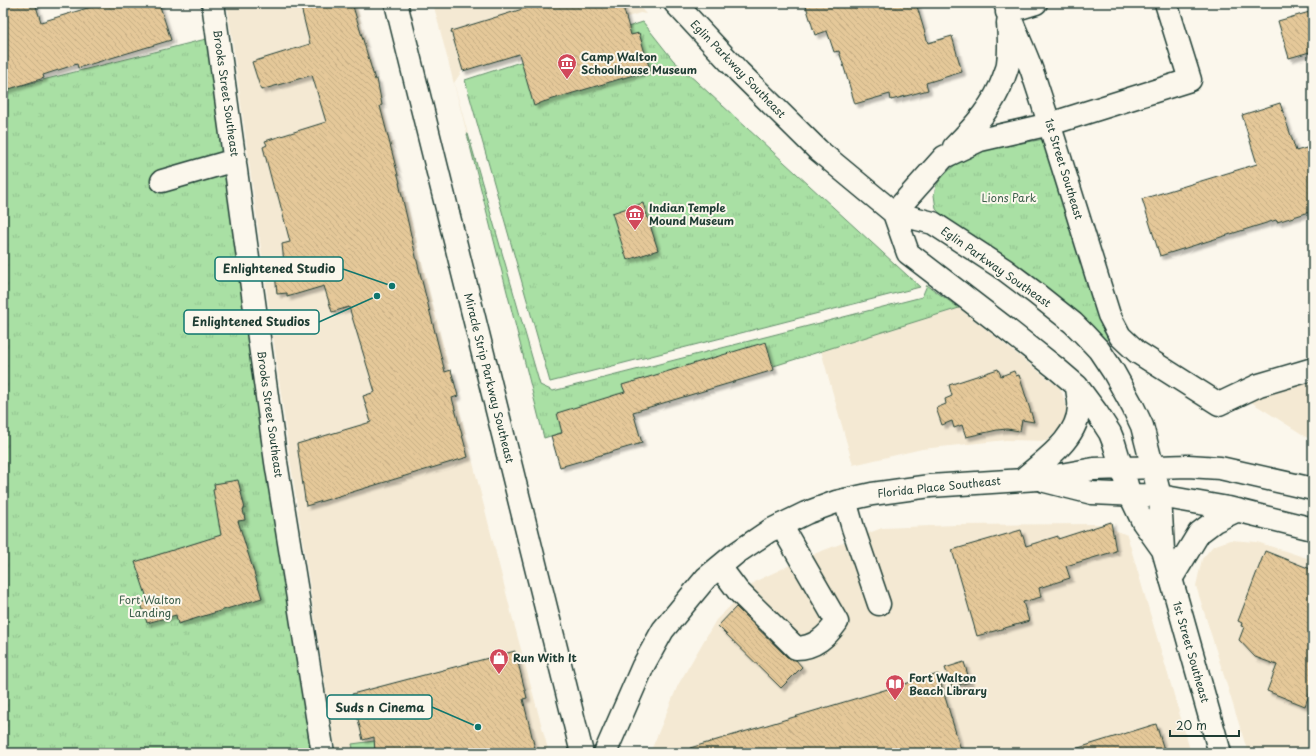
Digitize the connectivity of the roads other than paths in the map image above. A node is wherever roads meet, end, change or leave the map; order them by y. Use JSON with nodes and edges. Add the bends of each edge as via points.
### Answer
{"nodes":[{"id":1,"x":213,"y":3,"type":"edge"},
{"id":2,"x":396,"y":3,"type":"edge"},
{"id":3,"x":675,"y":3,"type":"edge"},
{"id":4,"x":1036,"y":3,"type":"edge"},
{"id":5,"x":1166,"y":3,"type":"edge"},
{"id":6,"x":1006,"y":7,"type":"edge"},
{"id":7,"x":1050,"y":124,"type":"junction"},
{"id":8,"x":944,"y":157,"type":"junction"},
{"id":9,"x":235,"y":160,"type":"junction"},
{"id":10,"x":162,"y":181,"type":"dead end"},
{"id":11,"x":894,"y":213,"type":"junction"},
{"id":12,"x":1313,"y":369,"type":"edge"},
{"id":13,"x":1077,"y":386,"type":"junction"},
{"id":14,"x":1122,"y":467,"type":"junction"},
{"id":15,"x":1153,"y":467,"type":"junction"},
{"id":16,"x":1031,"y":479,"type":"junction"},
{"id":17,"x":1313,"y":489,"type":"edge"},
{"id":18,"x":1130,"y":495,"type":"junction"},
{"id":19,"x":1160,"y":496,"type":"junction"},
{"id":20,"x":846,"y":500,"type":"junction"},
{"id":21,"x":1238,"y":510,"type":"junction"},
{"id":22,"x":782,"y":525,"type":"junction"},
{"id":23,"x":1313,"y":529,"type":"edge"},
{"id":24,"x":1163,"y":550,"type":"junction"},
{"id":25,"x":720,"y":567,"type":"junction"},
{"id":26,"x":1171,"y":580,"type":"junction"},
{"id":27,"x":879,"y":604,"type":"dead end"},
{"id":28,"x":323,"y":753,"type":"edge"},
{"id":29,"x":582,"y":753,"type":"edge"},
{"id":30,"x":605,"y":753,"type":"edge"},
{"id":31,"x":1220,"y":753,"type":"edge"}],
"edges":[{"from":1,"to":9,"type":"main road","name":"Brooks Street Southeast"},
{"from":2,"to":29,"type":"main road","name":"Miracle Strip Parkway Southeast"},
{"from":3,"to":11,"type":"main road","name":"Eglin Parkway Southeast","via":[[739,72],[818,150]]},
{"from":4,"to":6,"type":"main road"},
{"from":5,"to":7,"type":"main road","via":[[1190,80]]},
{"from":6,"to":7,"type":"main road","name":"1st Street Southeast"},
{"from":6,"to":8,"type":"main road","via":[[1008,64],[999,92],[973,127]]},
{"from":7,"to":8,"type":"main road","via":[[980,140]]},
{"from":7,"to":12,"type":"main road","name":"1st Street Southeast","via":[[1108,315],[1120,336],[1137,352],[1219,404],[1259,385]]},
{"from":8,"to":11,"type":"main road"},
{"from":9,"to":10,"type":"main road"},
{"from":9,"to":28,"type":"main road","name":"Brooks Street Southeast","via":[[276,462]]},
{"from":11,"to":13,"type":"main road","via":[[908,253]]},
{"from":11,"to":15,"type":"main road","name":"Eglin Parkway Southeast","via":[[933,223],[1005,270],[1073,323],[1099,350],[1121,384],[1142,426]]},
{"from":13,"to":14,"type":"main road","via":[[1110,433]]},
{"from":13,"to":16,"type":"main road","via":[[1079,408],[1075,424],[1066,439]]},
{"from":14,"to":15,"type":"main road"},
{"from":14,"to":16,"type":"main road"},
{"from":14,"to":18,"type":"main road"},
{"from":15,"to":17,"type":"main road","via":[[1220,468]]},
{"from":15,"to":19,"type":"main road","name":"Eglin Parkway Southeast"},
{"from":16,"to":18,"type":"main road","via":[[1092,493]]},
{"from":16,"to":20,"type":"main road","name":"Florida Place Southeast","via":[[930,486]]},
{"from":18,"to":19,"type":"main road"},
{"from":18,"to":24,"type":"main road"},
{"from":19,"to":21,"type":"main road"},
{"from":19,"to":24,"type":"main road","name":"Eglin Parkway Southeast"},
{"from":20,"to":22,"type":"main road","name":"Florida Place Southeast","via":[[806,513]]},
{"from":20,"to":27,"type":"main road"},
{"from":21,"to":23,"type":"main road"},
{"from":21,"to":26,"type":"main road","via":[[1199,533]]},
{"from":22,"to":25,"type":"main road","name":"Florida Place Southeast","via":[[735,554]]},
{"from":22,"to":25,"type":"main road","via":[[837,622],[828,634],[814,644],[806,648],[796,648],[738,591]]},
{"from":24,"to":26,"type":"main road","name":"1st Street Southeast"},
{"from":25,"to":30,"type":"main road","name":"Florida Place Southeast","via":[[706,578],[663,630],[642,666]]},
{"from":26,"to":31,"type":"main road","name":"1st Street Southeast"}]}
